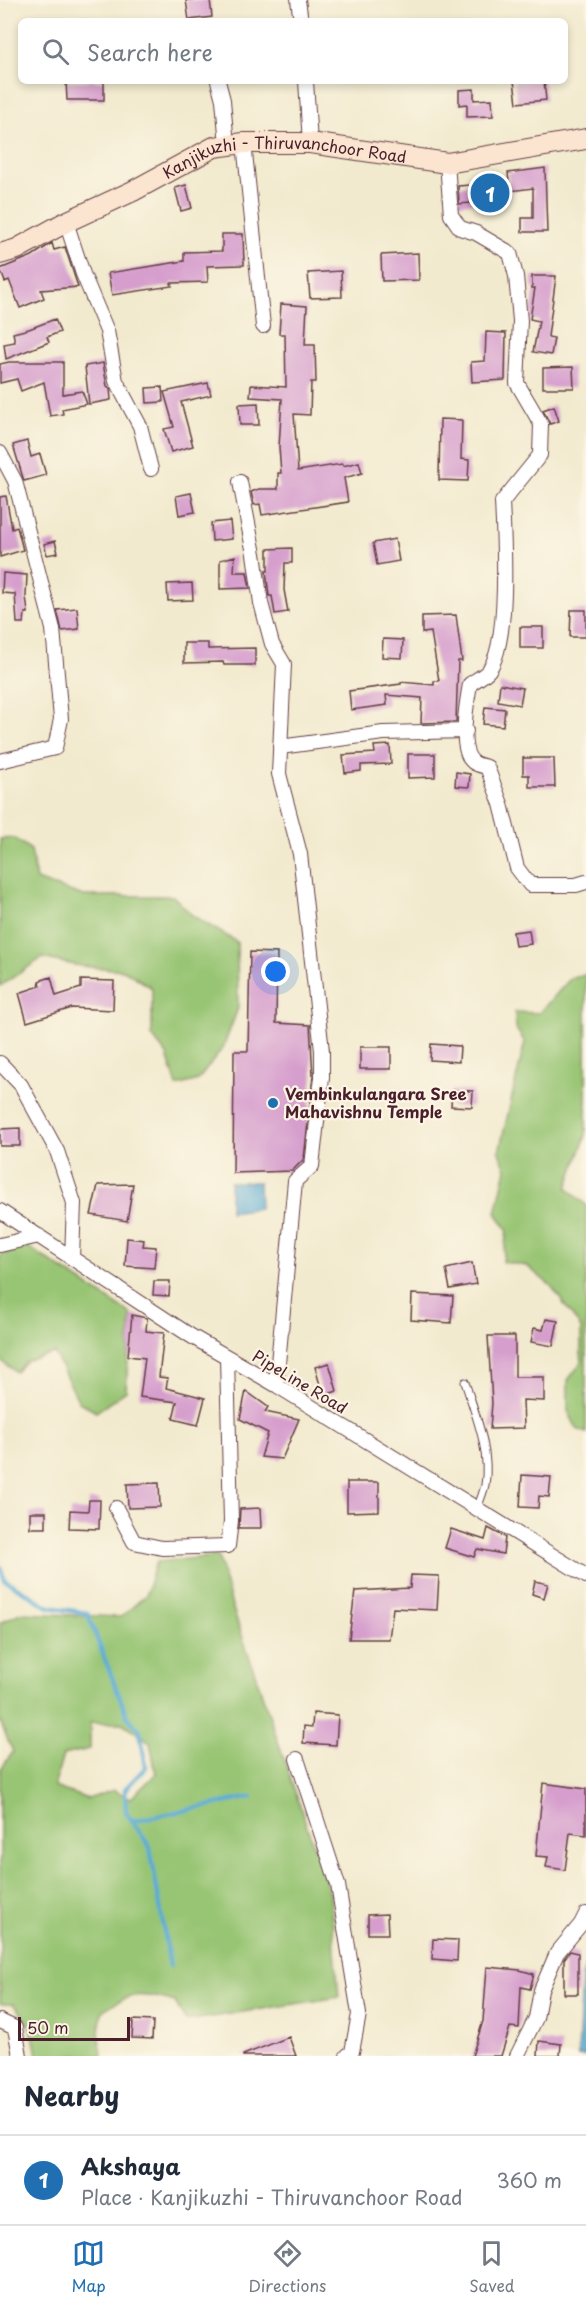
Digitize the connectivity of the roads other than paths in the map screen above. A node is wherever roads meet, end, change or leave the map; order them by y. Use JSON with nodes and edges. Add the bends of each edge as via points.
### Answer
{"nodes":[{"id":1,"x":297,"y":0,"type":"edge"},
{"id":2,"x":300,"y":18,"type":"edge"},
{"id":3,"x":219,"y":84,"type":"edge"},
{"id":4,"x":306,"y":84,"type":"edge"},
{"id":5,"x":586,"y":139,"type":"edge"},
{"id":6,"x":310,"y":142,"type":"junction"},
{"id":7,"x":236,"y":144,"type":"junction"},
{"id":8,"x":447,"y":163,"type":"junction"},
{"id":9,"x":66,"y":222,"type":"junction"},
{"id":10,"x":0,"y":254,"type":"edge"},
{"id":11,"x":263,"y":326,"type":"dead end"},
{"id":12,"x":0,"y":453,"type":"edge"},
{"id":13,"x":151,"y":468,"type":"dead end"},
{"id":14,"x":240,"y":482,"type":"dead end"},
{"id":15,"x":466,"y":731,"type":"junction"},
{"id":16,"x":280,"y":747,"type":"junction"},
{"id":17,"x":0,"y":760,"type":"edge"},
{"id":18,"x":586,"y":882,"type":"edge"},
{"id":19,"x":0,"y":1063,"type":"edge"},
{"id":20,"x":0,"y":1211,"type":"edge"},
{"id":21,"x":39,"y":1236,"type":"junction"},
{"id":22,"x":0,"y":1245,"type":"edge"},
{"id":23,"x":72,"y":1258,"type":"junction"},
{"id":24,"x":227,"y":1357,"type":"junction"},
{"id":25,"x":465,"y":1383,"type":"dead end"},
{"id":26,"x":276,"y":1385,"type":"junction"},
{"id":27,"x":116,"y":1508,"type":"dead end"},
{"id":28,"x":477,"y":1508,"type":"junction"},
{"id":29,"x":586,"y":1576,"type":"edge"},
{"id":30,"x":297,"y":1759,"type":"dead end"},
{"id":31,"x":586,"y":1914,"type":"edge"},
{"id":32,"x":0,"y":2021,"type":"edge"},
{"id":33,"x":20,"y":2056,"type":"edge"},
{"id":34,"x":347,"y":2056,"type":"edge"},
{"id":35,"x":517,"y":2056,"type":"edge"}],
"edges":[{"from":1,"to":2,"type":"street"},
{"from":3,"to":7,"type":"street"},
{"from":4,"to":6,"type":"street"},
{"from":5,"to":8,"type":"main road","name":"Kanjikuzhi - Thiruvanchoor Road"},
{"from":6,"to":7,"type":"main road","name":"Kanjikuzhi - Thiruvanchoor Road"},
{"from":6,"to":8,"type":"main road","name":"Kanjikuzhi - Thiruvanchoor Road"},
{"from":7,"to":9,"type":"main road","name":"Kanjikuzhi - Thiruvanchoor Road","via":[[214,147]]},
{"from":7,"to":11,"type":"street"},
{"from":8,"to":15,"type":"street","via":[[451,215],[460,228],[510,253],[520,321],[517,383],[541,424],[540,455],[502,502],[501,638],[489,670],[470,684]]},
{"from":9,"to":10,"type":"main road","name":"Kanjikuzhi - Thiruvanchoor Road"},
{"from":9,"to":13,"type":"street","via":[[107,332],[116,381],[140,426]]},
{"from":12,"to":17,"type":"street","via":[[15,481],[53,629],[61,719],[55,748]]},
{"from":14,"to":16,"type":"street","via":[[261,603],[272,644],[284,664]]},
{"from":15,"to":16,"type":"street","via":[[383,732]]},
{"from":15,"to":18,"type":"street","via":[[466,751],[473,762],[487,767],[517,868],[530,885]]},
{"from":16,"to":26,"type":"street","via":[[279,774],[300,854],[322,1077],[312,1166],[296,1181]]},
{"from":19,"to":23,"type":"street","via":[[21,1085],[57,1151],[74,1203]]},
{"from":20,"to":21,"type":"street","name":"PipeLine Road"},
{"from":21,"to":22,"type":"street"},
{"from":21,"to":23,"type":"street","name":"PipeLine Road"},
{"from":23,"to":24,"type":"street","name":"PipeLine Road"},
{"from":24,"to":26,"type":"street","name":"PipeLine Road"},
{"from":24,"to":27,"type":"street","via":[[231,1521],[228,1546],[162,1548],[134,1542]]},
{"from":25,"to":28,"type":"lane","via":[[485,1458],[485,1485]]},
{"from":26,"to":28,"type":"street","name":"PipeLine Road"},
{"from":28,"to":29,"type":"street","name":"PipeLine Road"},
{"from":30,"to":34,"type":"street","via":[[338,1885],[359,2014],[352,2052]]},
{"from":31,"to":35,"type":"street","via":[[557,1953],[541,1990],[536,2018]]},
{"from":32,"to":33,"type":"street","via":[[15,2028]]}]}
